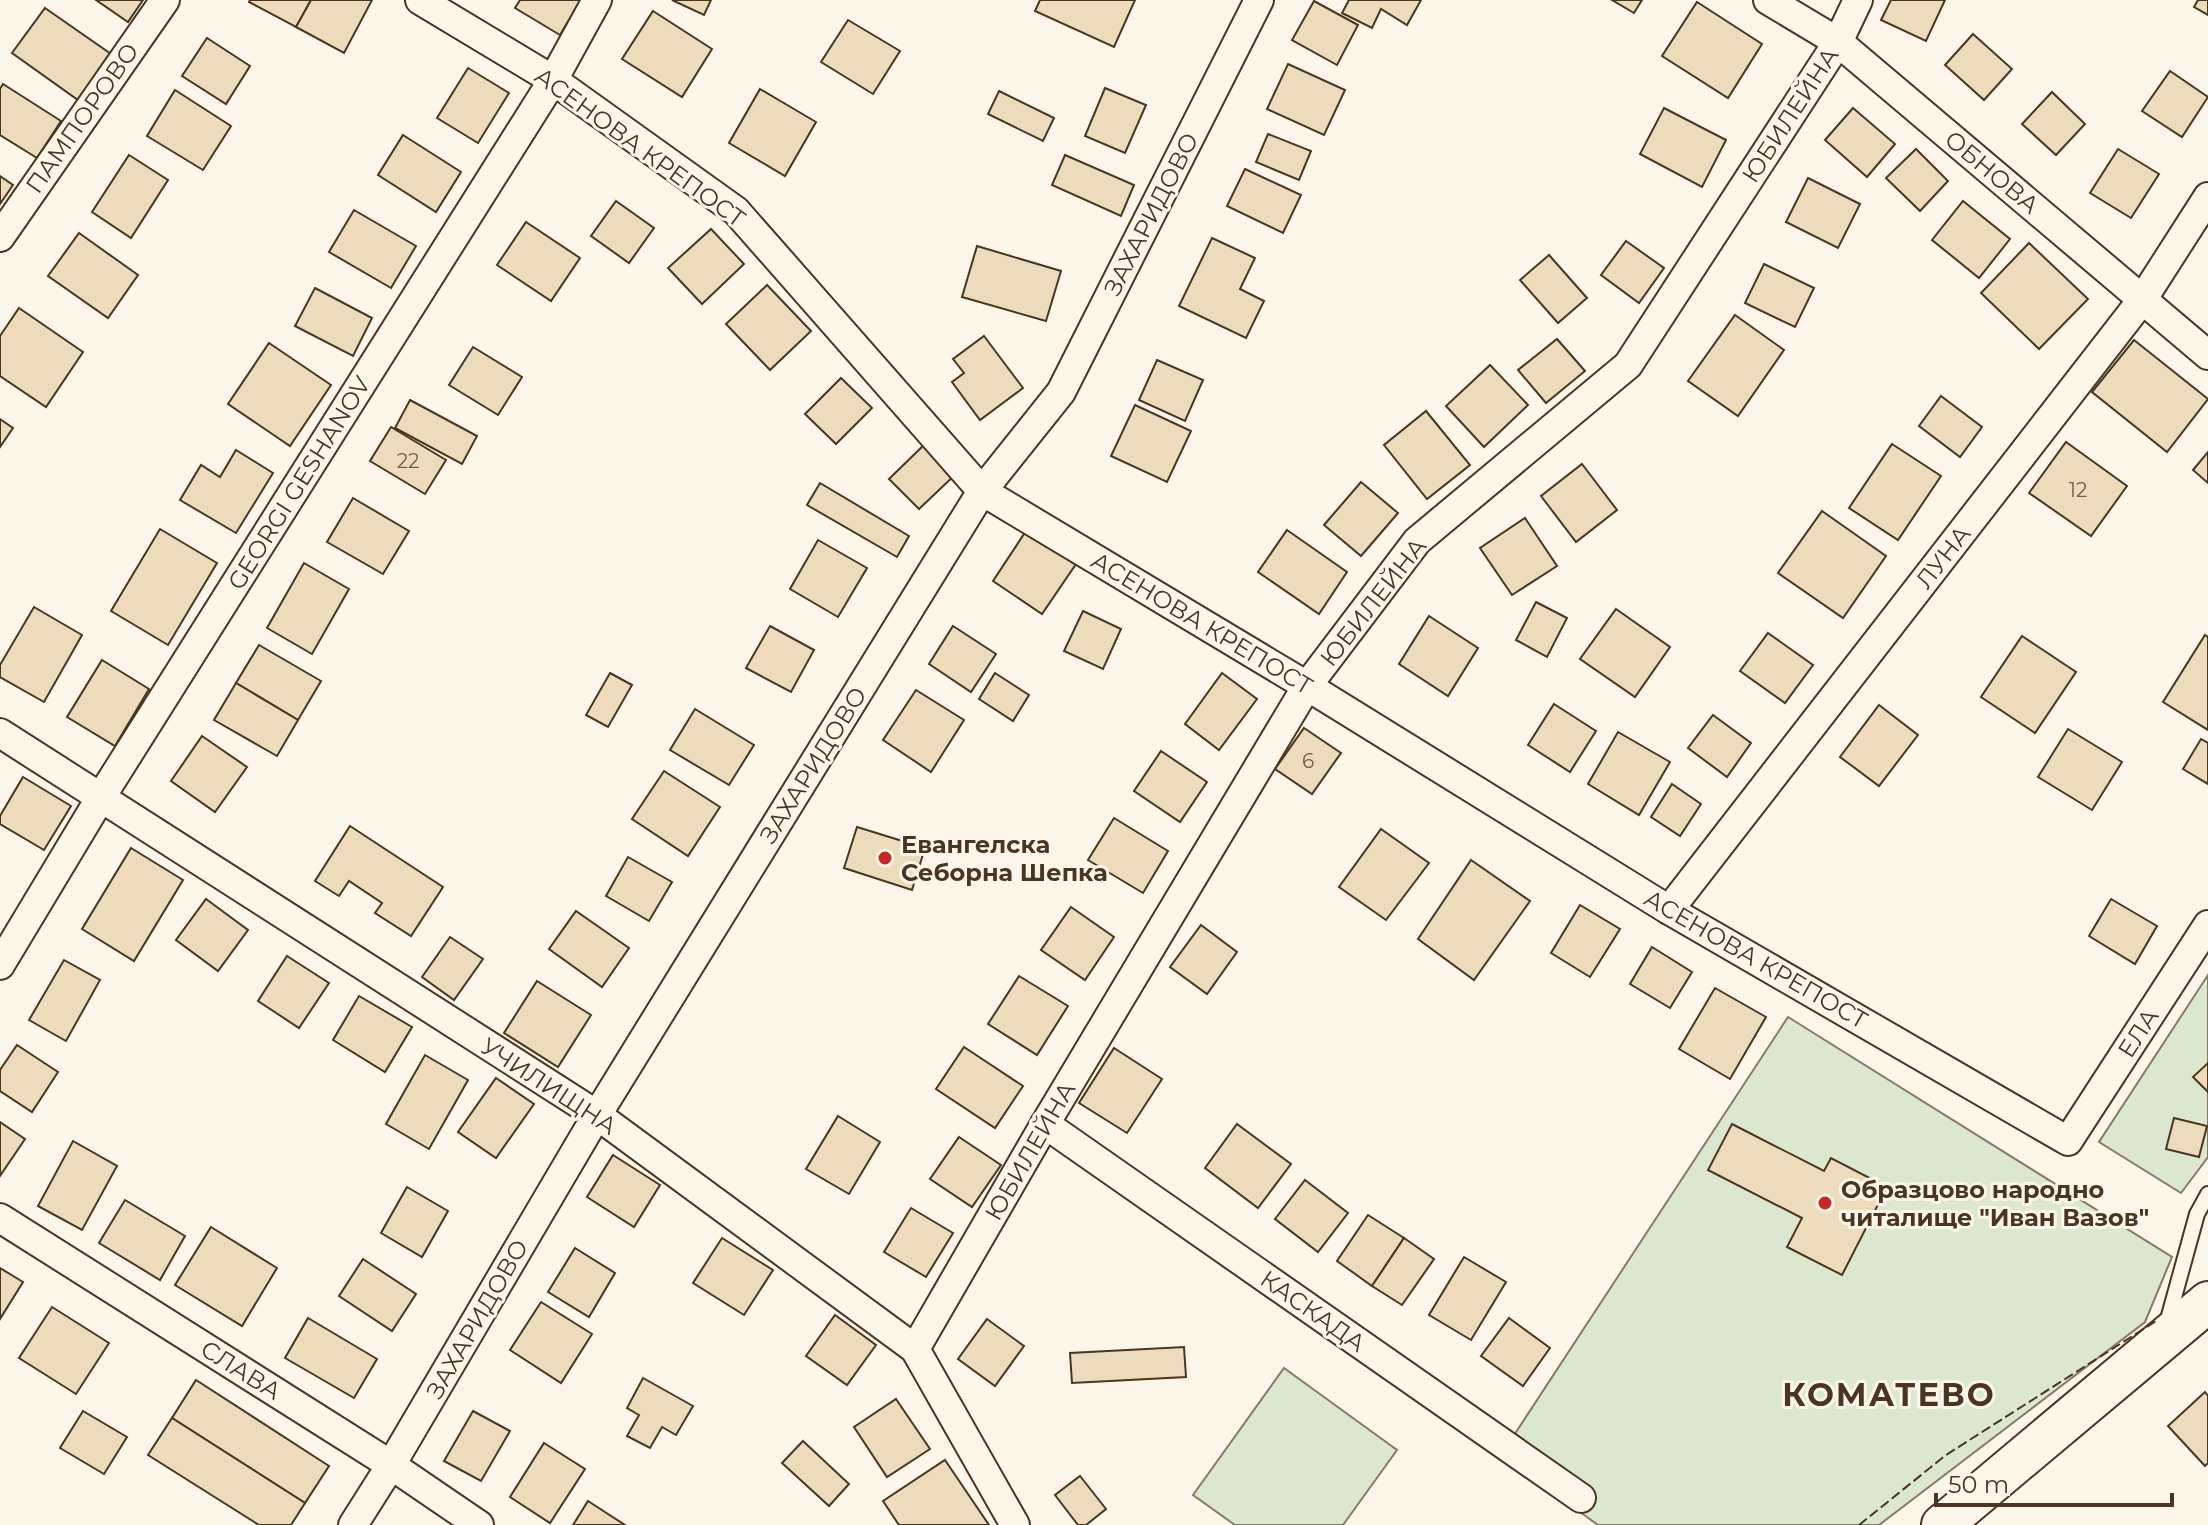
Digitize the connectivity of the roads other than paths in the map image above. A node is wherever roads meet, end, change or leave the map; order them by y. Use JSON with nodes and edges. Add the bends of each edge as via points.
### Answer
{"nodes":[{"id":1,"x":165,"y":0,"type":"edge"},
{"id":2,"x":420,"y":0,"type":"edge"},
{"id":3,"x":597,"y":0,"type":"edge"},
{"id":4,"x":1259,"y":0,"type":"edge"},
{"id":5,"x":1768,"y":0,"type":"edge"},
{"id":6,"x":1858,"y":0,"type":"edge"},
{"id":7,"x":1838,"y":42,"type":"junction"},
{"id":8,"x":553,"y":80,"type":"junction"},
{"id":9,"x":2208,"y":197,"type":"edge"},
{"id":10,"x":0,"y":237,"type":"edge"},
{"id":11,"x":2142,"y":300,"type":"junction"},
{"id":12,"x":2208,"y":355,"type":"edge"},
{"id":13,"x":982,"y":491,"type":"junction"},
{"id":14,"x":1307,"y":686,"type":"junction"},
{"id":15,"x":0,"y":733,"type":"edge"},
{"id":16,"x":101,"y":797,"type":"junction"},
{"id":17,"x":1669,"y":910,"type":"junction"},
{"id":18,"x":2208,"y":925,"type":"edge"},
{"id":19,"x":0,"y":965,"type":"edge"},
{"id":20,"x":597,"y":1115,"type":"junction"},
{"id":21,"x":1045,"y":1124,"type":"junction"},
{"id":22,"x":2068,"y":1141,"type":"joint"},
{"id":23,"x":2208,"y":1194,"type":"edge"},
{"id":24,"x":0,"y":1218,"type":"edge"},
{"id":25,"x":2208,"y":1302,"type":"edge"},
{"id":26,"x":2163,"y":1340,"type":"junction"},
{"id":27,"x":915,"y":1349,"type":"junction"},
{"id":28,"x":391,"y":1465,"type":"junction"},
{"id":29,"x":1581,"y":1498,"type":"dead end"},
{"id":30,"x":353,"y":1525,"type":"edge"},
{"id":31,"x":479,"y":1525,"type":"edge"},
{"id":32,"x":1015,"y":1525,"type":"edge"},
{"id":33,"x":1942,"y":1525,"type":"edge"}],
"edges":[{"from":1,"to":10,"type":"street","name":"ПАМПОРОВО"},
{"from":2,"to":8,"type":"street","name":"АСЕНОВА КРЕПОСТ"},
{"from":3,"to":8,"type":"street","name":"GEORGI GESHANOV"},
{"from":4,"to":13,"type":"street","name":"ЗАХАРИДОВО","via":[[1061,392]]},
{"from":5,"to":7,"type":"street","name":"ОБНОВА"},
{"from":6,"to":7,"type":"street","name":"ЮБИЛЕЙНА"},
{"from":7,"to":11,"type":"street","name":"ОБНОВА"},
{"from":7,"to":14,"type":"street","name":"ЮБИЛЕЙНА","via":[[1628,365],[1417,541]]},
{"from":8,"to":13,"type":"street","name":"АСЕНОВА КРЕПОСТ","via":[[736,211]]},
{"from":8,"to":16,"type":"street","name":"GEORGI GESHANOV"},
{"from":9,"to":11,"type":"street","name":"ЛУНА"},
{"from":11,"to":12,"type":"street","name":"ОБНОВА"},
{"from":11,"to":17,"type":"street","name":"ЛУНА"},
{"from":13,"to":14,"type":"street","name":"АСЕНОВА КРЕПОСТ"},
{"from":13,"to":20,"type":"street","name":"ЗАХАРИДОВО"},
{"from":14,"to":17,"type":"street","name":"АСЕНОВА КРЕПОСТ"},
{"from":14,"to":21,"type":"street","name":"ЮБИЛЕЙНА"},
{"from":15,"to":16,"type":"street","name":"УЧИЛИЩНА"},
{"from":16,"to":19,"type":"street","name":"GEORGI GESHANOV"},
{"from":16,"to":20,"type":"street","name":"УЧИЛИЩНА"},
{"from":17,"to":22,"type":"street","name":"АСЕНОВА КРЕПОСТ"},
{"from":18,"to":22,"type":"street","name":"ЕЛА"},
{"from":20,"to":27,"type":"street","name":"УЧИЛИЩНА"},
{"from":20,"to":28,"type":"street","name":"ЗАХАРИДОВО"},
{"from":21,"to":27,"type":"street","name":"ЮБИЛЕЙНА"},
{"from":21,"to":29,"type":"street","name":"КАСКАДА"},
{"from":23,"to":26,"type":"lane","via":[[2197,1214]]},
{"from":24,"to":28,"type":"street","name":"СЛАВА"},
{"from":25,"to":26,"type":"main road"},
{"from":26,"to":33,"type":"main road"},
{"from":27,"to":32,"type":"street","name":"УЧИЛИЩНА"},
{"from":28,"to":30,"type":"street","name":"ЗАХАРИДОВО"},
{"from":28,"to":31,"type":"street","name":"СЛАВА"}]}
